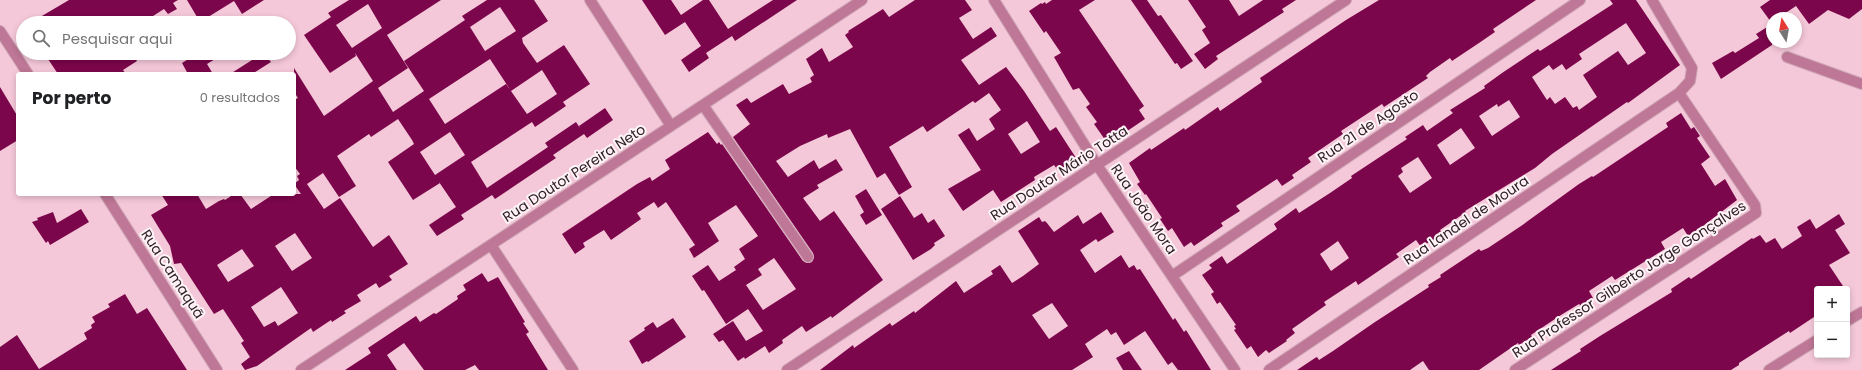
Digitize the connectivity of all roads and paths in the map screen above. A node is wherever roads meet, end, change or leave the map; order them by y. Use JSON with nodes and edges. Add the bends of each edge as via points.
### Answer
{"nodes":[{"id":1,"x":590,"y":0,"type":"edge"},
{"id":2,"x":862,"y":0,"type":"edge"},
{"id":3,"x":994,"y":0,"type":"edge"},
{"id":4,"x":1346,"y":0,"type":"edge"},
{"id":5,"x":1580,"y":0,"type":"edge"},
{"id":6,"x":1652,"y":0,"type":"edge"},
{"id":7,"x":0,"y":31,"type":"edge"},
{"id":8,"x":16,"y":56,"type":"edge"},
{"id":9,"x":1787,"y":57,"type":"dead end"},
{"id":10,"x":19,"y":60,"type":"edge"},
{"id":11,"x":27,"y":72,"type":"edge"},
{"id":12,"x":1862,"y":84,"type":"edge"},
{"id":13,"x":1679,"y":92,"type":"junction"},
{"id":14,"x":703,"y":105,"type":"junction"},
{"id":15,"x":671,"y":126,"type":"junction"},
{"id":16,"x":1097,"y":165,"type":"junction"},
{"id":17,"x":106,"y":196,"type":"edge"},
{"id":18,"x":491,"y":245,"type":"junction"},
{"id":19,"x":808,"y":257,"type":"dead end"},
{"id":20,"x":1172,"y":276,"type":"junction"},
{"id":21,"x":1862,"y":312,"type":"edge"},
{"id":22,"x":1850,"y":319,"type":"edge"},
{"id":23,"x":1814,"y":342,"type":"edge"},
{"id":24,"x":217,"y":370,"type":"edge"},
{"id":25,"x":301,"y":370,"type":"edge"},
{"id":26,"x":573,"y":370,"type":"edge"},
{"id":27,"x":787,"y":370,"type":"edge"},
{"id":28,"x":1235,"y":370,"type":"edge"},
{"id":29,"x":1269,"y":370,"type":"edge"},
{"id":30,"x":1515,"y":370,"type":"edge"},
{"id":31,"x":1769,"y":370,"type":"edge"}],
"edges":[{"from":1,"to":15,"type":"street"},
{"from":2,"to":14,"type":"street","name":"Rua Doutor Pereira Neto"},
{"from":3,"to":16,"type":"street","name":"Rua João Mora"},
{"from":4,"to":16,"type":"street","name":"Rua Doutor Mário Totta"},
{"from":5,"to":20,"type":"street","name":"Rua 21 de Agosto"},
{"from":6,"to":13,"type":"street","name":"Rua Landel de Moura","via":[[1692,68],[1690,81]]},
{"from":7,"to":8,"type":"street"},
{"from":9,"to":12,"type":"street"},
{"from":10,"to":11,"type":"street"},
{"from":13,"to":29,"type":"street","name":"Rua Landel de Moura"},
{"from":13,"to":30,"type":"street","name":"Rua Professor Gilberto Jorge Gonçalves","via":[[1757,210],[1755,215]]},
{"from":14,"to":15,"type":"street","name":"Rua Doutor Pereira Neto"},
{"from":14,"to":19,"type":"street"},
{"from":15,"to":18,"type":"street","name":"Rua Doutor Pereira Neto"},
{"from":16,"to":20,"type":"street","name":"Rua João Mora"},
{"from":16,"to":27,"type":"street","name":"Rua Doutor Mário Totta"},
{"from":17,"to":24,"type":"street","name":"Rua Camaquã"},
{"from":18,"to":25,"type":"street","name":"Rua Doutor Pereira Neto"},
{"from":18,"to":26,"type":"street"},
{"from":20,"to":28,"type":"street","name":"Rua João Mora"},
{"from":21,"to":22,"type":"street"},
{"from":23,"to":31,"type":"street"}]}
